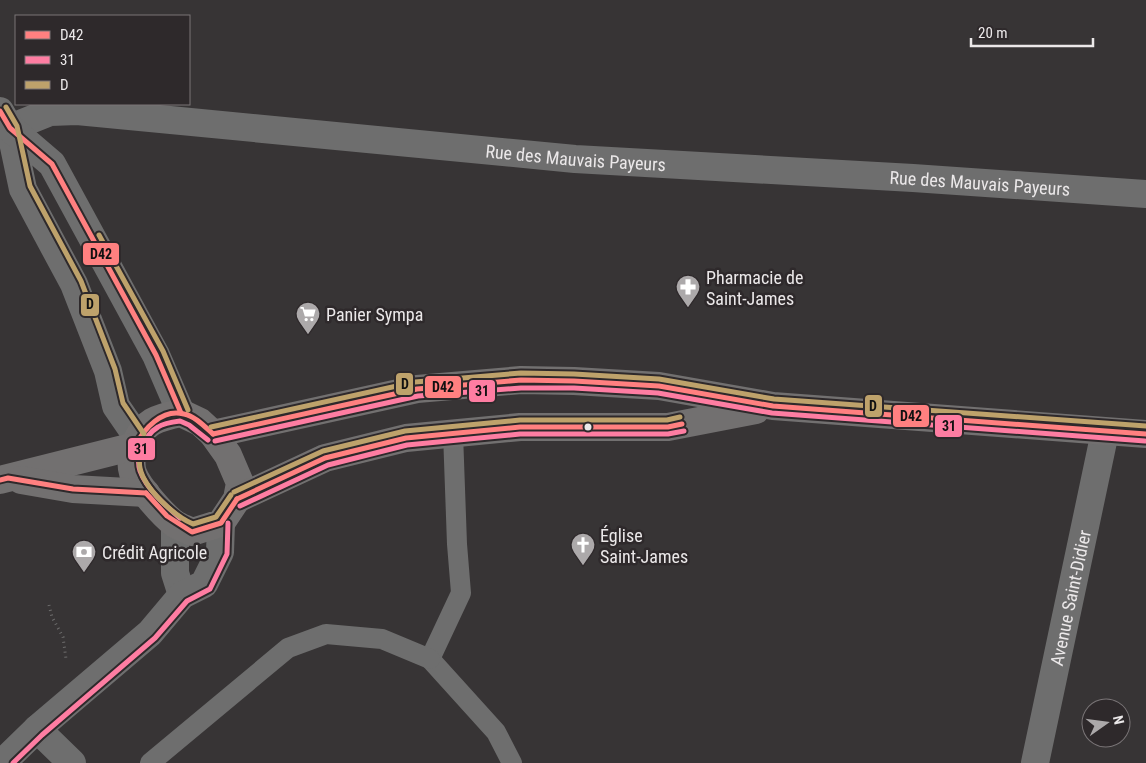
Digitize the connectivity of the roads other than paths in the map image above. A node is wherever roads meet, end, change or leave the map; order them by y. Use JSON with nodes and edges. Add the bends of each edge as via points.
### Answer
{"nodes":[{"id":1,"x":5,"y":119,"type":"edge"},
{"id":2,"x":1146,"y":194,"type":"edge"},
{"id":3,"x":773,"y":406,"type":"junction"},
{"id":4,"x":181,"y":413,"type":"junction"},
{"id":5,"x":1105,"y":432,"type":"junction"},
{"id":6,"x":453,"y":433,"type":"junction"},
{"id":7,"x":213,"y":434,"type":"junction"},
{"id":8,"x":1146,"y":434,"type":"edge"},
{"id":9,"x":137,"y":442,"type":"junction"},
{"id":10,"x":4,"y":479,"type":"edge"},
{"id":11,"x":146,"y":493,"type":"junction"},
{"id":12,"x":237,"y":499,"type":"junction"},
{"id":13,"x":221,"y":523,"type":"junction"},
{"id":14,"x":175,"y":524,"type":"junction"},
{"id":15,"x":182,"y":595,"type":"junction"},
{"id":16,"x":430,"y":659,"type":"junction"},
{"id":17,"x":37,"y":728,"type":"junction"},
{"id":18,"x":154,"y":760,"type":"edge"},
{"id":19,"x":2,"y":763,"type":"edge"},
{"id":20,"x":72,"y":763,"type":"edge"},
{"id":21,"x":512,"y":763,"type":"edge"},
{"id":22,"x":1035,"y":763,"type":"edge"}],
"edges":[{"from":1,"to":2,"type":"street","name":"Rue des Mauvais Payeurs","via":[[77,110],[575,159]]},
{"from":1,"to":4,"type":"street","via":[[52,164],[156,356]]},
{"from":1,"to":9,"type":"street","via":[[23,189],[74,284],[108,371],[116,406]]},
{"from":3,"to":5,"type":"main road"},
{"from":3,"to":6,"type":"main road","via":[[668,427],[520,426]]},
{"from":3,"to":7,"type":"main road","via":[[659,386],[521,380],[417,390]]},
{"from":4,"to":7,"type":"main road","via":[[200,422]]},
{"from":4,"to":9,"type":"main road","via":[[150,423]]},
{"from":5,"to":8,"type":"main road"},
{"from":5,"to":22,"type":"street","name":"Avenue Saint-Didier"},
{"from":6,"to":12,"type":"main road","via":[[406,438],[325,458]]},
{"from":6,"to":16,"type":"lane","via":[[461,593]]},
{"from":7,"to":12,"type":"main road","via":[[228,455],[240,483]]},
{"from":9,"to":10,"type":"main road"},
{"from":9,"to":11,"type":"main road","via":[[132,458],[133,474]]},
{"from":10,"to":11,"type":"main road","via":[[73,489]]},
{"from":11,"to":14,"type":"main road"},
{"from":12,"to":13,"type":"main road"},
{"from":13,"to":14,"type":"main road","via":[[192,532]]},
{"from":13,"to":15,"type":"street","via":[[220,552],[204,584]]},
{"from":14,"to":15,"type":"street","via":[[175,572]]},
{"from":15,"to":17,"type":"street","via":[[150,633]]},
{"from":16,"to":18,"type":"lane","via":[[382,639],[326,634],[288,648]]},
{"from":16,"to":21,"type":"lane","via":[[496,732]]},
{"from":17,"to":19,"type":"street"},
{"from":17,"to":20,"type":"street"}]}
